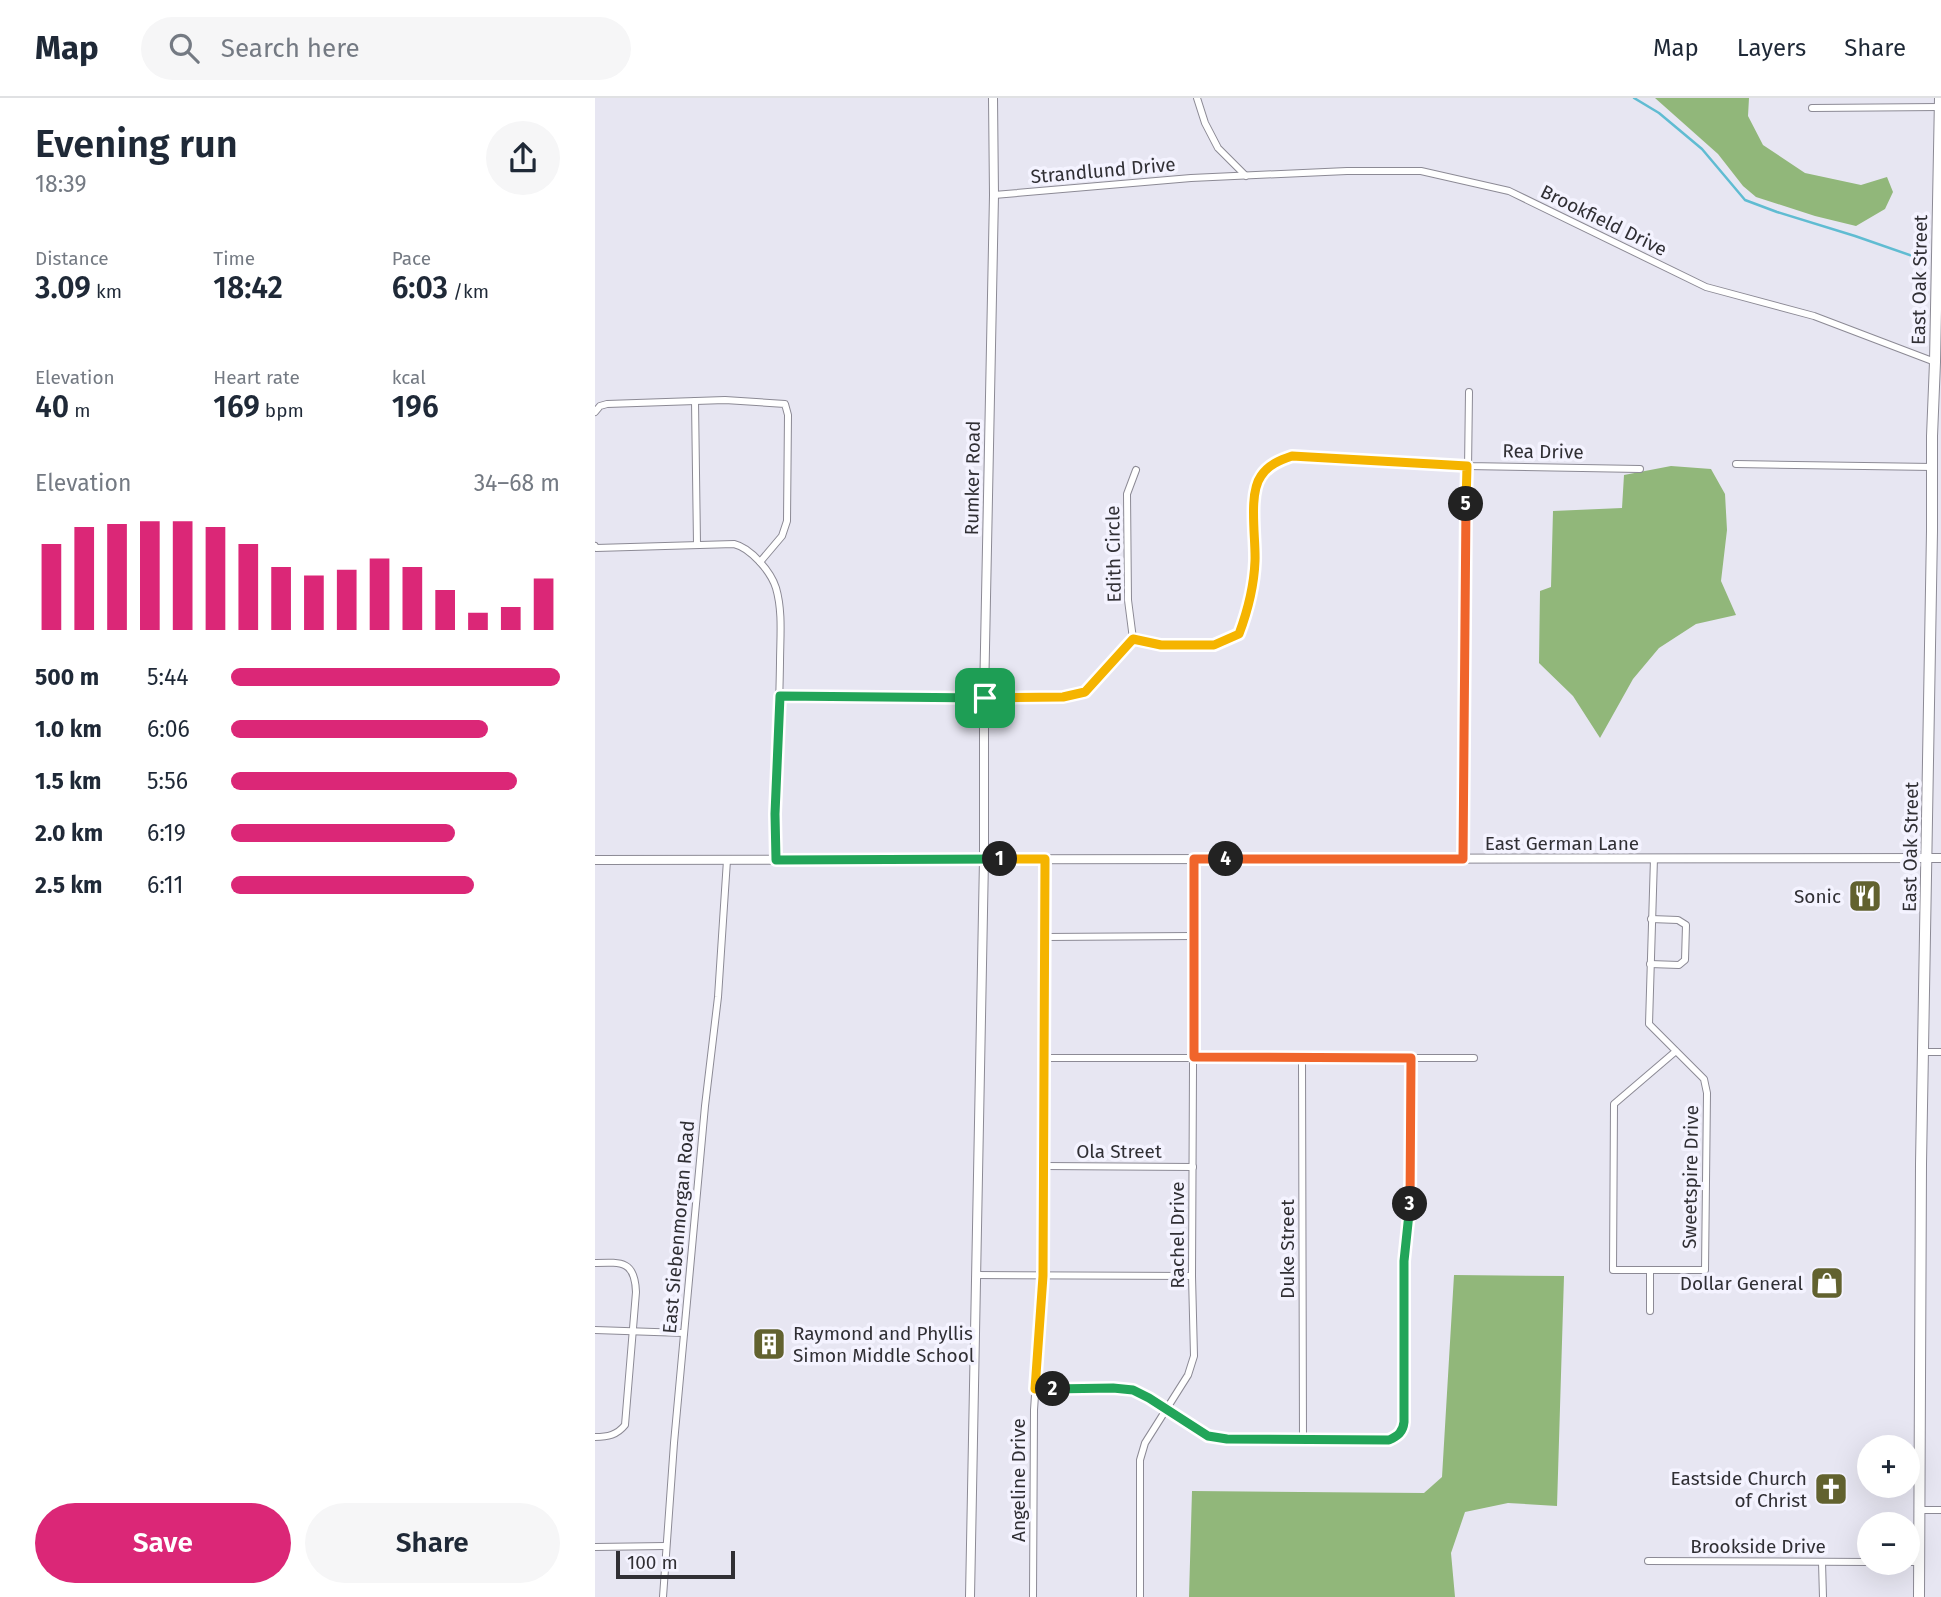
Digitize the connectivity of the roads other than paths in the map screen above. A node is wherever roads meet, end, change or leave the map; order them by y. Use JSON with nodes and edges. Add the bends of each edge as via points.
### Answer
{"nodes":[{"id":1,"x":993,"y":98,"type":"edge"},
{"id":2,"x":1197,"y":98,"type":"edge"},
{"id":3,"x":1939,"y":103,"type":"edge"},
{"id":4,"x":1812,"y":108,"type":"dead end"},
{"id":5,"x":1940,"y":173,"type":"edge"},
{"id":6,"x":1246,"y":176,"type":"junction"},
{"id":7,"x":1215,"y":178,"type":"joint"},
{"id":8,"x":994,"y":195,"type":"junction"},
{"id":9,"x":1935,"y":362,"type":"junction"},
{"id":10,"x":1469,"y":392,"type":"dead end"},
{"id":11,"x":695,"y":401,"type":"junction"},
{"id":12,"x":595,"y":412,"type":"edge"},
{"id":13,"x":1936,"y":436,"type":"edge"},
{"id":14,"x":1736,"y":464,"type":"dead end"},
{"id":15,"x":1467,"y":466,"type":"junction"},
{"id":16,"x":1933,"y":467,"type":"junction"},
{"id":17,"x":1640,"y":469,"type":"dead end"},
{"id":18,"x":1136,"y":470,"type":"dead end"},
{"id":19,"x":697,"y":544,"type":"junction"},
{"id":20,"x":595,"y":548,"type":"edge"},
{"id":21,"x":759,"y":562,"type":"junction"},
{"id":22,"x":1133,"y":639,"type":"junction"},
{"id":23,"x":780,"y":696,"type":"junction"},
{"id":24,"x":985,"y":698,"type":"junction"},
{"id":25,"x":1654,"y":858,"type":"junction"},
{"id":26,"x":1927,"y":858,"type":"junction"},
{"id":27,"x":1941,"y":858,"type":"edge"},
{"id":28,"x":984,"y":859,"type":"junction"},
{"id":29,"x":1045,"y":859,"type":"junction"},
{"id":30,"x":1194,"y":859,"type":"junction"},
{"id":31,"x":1463,"y":859,"type":"junction"},
{"id":32,"x":595,"y":860,"type":"edge"},
{"id":33,"x":727,"y":860,"type":"junction"},
{"id":34,"x":776,"y":860,"type":"junction"},
{"id":35,"x":1651,"y":919,"type":"junction"},
{"id":36,"x":1194,"y":936,"type":"junction"},
{"id":37,"x":1045,"y":937,"type":"junction"},
{"id":38,"x":1650,"y":964,"type":"junction"},
{"id":39,"x":1676,"y":1051,"type":"junction"},
{"id":40,"x":1923,"y":1052,"type":"junction"},
{"id":41,"x":1941,"y":1052,"type":"edge"},
{"id":42,"x":1194,"y":1057,"type":"junction"},
{"id":43,"x":1045,"y":1058,"type":"junction"},
{"id":44,"x":1302,"y":1058,"type":"junction"},
{"id":45,"x":1411,"y":1058,"type":"junction"},
{"id":46,"x":1474,"y":1058,"type":"dead end"},
{"id":47,"x":1044,"y":1166,"type":"junction"},
{"id":48,"x":1193,"y":1167,"type":"junction"},
{"id":49,"x":595,"y":1263,"type":"edge"},
{"id":50,"x":1650,"y":1270,"type":"junction"},
{"id":51,"x":976,"y":1275,"type":"junction"},
{"id":52,"x":1043,"y":1276,"type":"junction"},
{"id":53,"x":1192,"y":1276,"type":"junction"},
{"id":54,"x":1650,"y":1311,"type":"dead end"},
{"id":55,"x":595,"y":1330,"type":"edge"},
{"id":56,"x":633,"y":1331,"type":"junction"},
{"id":57,"x":684,"y":1333,"type":"junction"},
{"id":58,"x":1035,"y":1389,"type":"junction"},
{"id":59,"x":1166,"y":1410,"type":"junction"},
{"id":60,"x":595,"y":1437,"type":"edge"},
{"id":61,"x":1303,"y":1440,"type":"junction"},
{"id":62,"x":1919,"y":1510,"type":"joint"},
{"id":63,"x":1941,"y":1510,"type":"edge"},
{"id":64,"x":666,"y":1546,"type":"junction"},
{"id":65,"x":595,"y":1547,"type":"edge"},
{"id":66,"x":1648,"y":1562,"type":"dead end"},
{"id":67,"x":1822,"y":1562,"type":"junction"},
{"id":68,"x":1857,"y":1562,"type":"edge"},
{"id":69,"x":1915,"y":1575,"type":"edge"},
{"id":70,"x":663,"y":1597,"type":"edge"},
{"id":71,"x":970,"y":1597,"type":"edge"},
{"id":72,"x":1033,"y":1597,"type":"edge"},
{"id":73,"x":1140,"y":1597,"type":"edge"},
{"id":74,"x":1822,"y":1597,"type":"edge"},
{"id":75,"x":1919,"y":1597,"type":"edge"}],
"edges":[{"from":1,"to":8,"type":"street","name":"Rumker Road"},
{"from":2,"to":6,"type":"street","via":[[1218,148]]},
{"from":3,"to":4,"type":"street"},
{"from":3,"to":5,"type":"highway","name":"East Oak Street"},
{"from":5,"to":9,"type":"highway","name":"East Oak Street"},
{"from":6,"to":7,"type":"street","name":"Brookfield Drive"},
{"from":6,"to":9,"type":"street","name":"Brookfield Drive","via":[[1421,171],[1509,191],[1706,287],[1814,316]]},
{"from":7,"to":8,"type":"street","name":"Strandlund Drive"},
{"from":8,"to":24,"type":"street","name":"Rumker Road"},
{"from":9,"to":13,"type":"highway","name":"East Oak Street"},
{"from":10,"to":15,"type":"street"},
{"from":11,"to":12,"type":"street","via":[[607,404]]},
{"from":11,"to":19,"type":"street"},
{"from":11,"to":21,"type":"street","via":[[785,404],[787,521],[782,536]]},
{"from":13,"to":16,"type":"highway","name":"East Oak Street"},
{"from":14,"to":16,"type":"street"},
{"from":15,"to":17,"type":"street","name":"Rea Drive"},
{"from":15,"to":22,"type":"street","name":"Rea Drive","via":[[1292,456],[1275,462],[1260,476],[1254,494],[1255,562],[1250,606],[1239,634],[1214,645],[1161,645]]},
{"from":15,"to":31,"type":"street"},
{"from":16,"to":26,"type":"highway","name":"East Oak Street"},
{"from":18,"to":22,"type":"street","name":"Edith Circle","via":[[1127,494]]},
{"from":19,"to":20,"type":"street"},
{"from":19,"to":21,"type":"street","via":[[743,546]]},
{"from":21,"to":23,"type":"street","via":[[776,586],[780,608]]},
{"from":22,"to":24,"type":"street","via":[[1085,692],[1063,697]]},
{"from":23,"to":24,"type":"street"},
{"from":23,"to":34,"type":"street"},
{"from":24,"to":28,"type":"street","name":"Rumker Road"},
{"from":25,"to":26,"type":"street","name":"East German Lane"},
{"from":25,"to":31,"type":"street","name":"East German Lane"},
{"from":25,"to":35,"type":"street"},
{"from":26,"to":27,"type":"street","name":"East German Lane"},
{"from":26,"to":40,"type":"highway","name":"East Oak Street"},
{"from":28,"to":29,"type":"street","name":"East German Lane"},
{"from":28,"to":34,"type":"street","name":"East German Lane"},
{"from":28,"to":51,"type":"street"},
{"from":29,"to":30,"type":"street","name":"East German Lane"},
{"from":29,"to":37,"type":"street","name":"Angeline Drive"},
{"from":30,"to":31,"type":"street","name":"East German Lane"},
{"from":30,"to":36,"type":"street","name":"Rachel Drive"},
{"from":32,"to":33,"type":"street","name":"East German Lane"},
{"from":33,"to":34,"type":"street","name":"East German Lane"},
{"from":33,"to":57,"type":"street","name":"East Siebenmorgan Road"},
{"from":35,"to":38,"type":"street"},
{"from":35,"to":38,"type":"street","via":[[1678,920],[1686,925],[1682,964]]},
{"from":36,"to":37,"type":"street"},
{"from":36,"to":42,"type":"street","name":"Rachel Drive"},
{"from":37,"to":43,"type":"street","name":"Angeline Drive"},
{"from":38,"to":39,"type":"street","name":"Sweetspire Drive","via":[[1649,1024]]},
{"from":39,"to":50,"type":"street","via":[[1614,1104],[1613,1270]]},
{"from":39,"to":50,"type":"street","name":"Sweetspire Drive","via":[[1704,1079],[1707,1093],[1705,1269]]},
{"from":40,"to":41,"type":"street"},
{"from":40,"to":62,"type":"highway","name":"East Oak Street"},
{"from":42,"to":43,"type":"street"},
{"from":42,"to":44,"type":"street"},
{"from":42,"to":48,"type":"street","name":"Rachel Drive"},
{"from":43,"to":47,"type":"street","name":"Angeline Drive"},
{"from":44,"to":45,"type":"street"},
{"from":44,"to":61,"type":"street","name":"Duke Street"},
{"from":45,"to":46,"type":"street"},
{"from":45,"to":61,"type":"street","via":[[1403,1429],[1389,1440]]},
{"from":47,"to":48,"type":"street","name":"Ola Street"},
{"from":47,"to":52,"type":"street","name":"Angeline Drive"},
{"from":48,"to":53,"type":"street","name":"Rachel Drive"},
{"from":49,"to":56,"type":"street","via":[[622,1263],[635,1276]]},
{"from":50,"to":54,"type":"street"},
{"from":51,"to":52,"type":"street"},
{"from":51,"to":71,"type":"street"},
{"from":52,"to":53,"type":"street"},
{"from":52,"to":58,"type":"street","name":"Angeline Drive"},
{"from":53,"to":59,"type":"street","name":"Rachel Drive","via":[[1194,1356]]},
{"from":55,"to":56,"type":"street"},
{"from":56,"to":57,"type":"street"},
{"from":56,"to":60,"type":"street","via":[[625,1425],[619,1432]]},
{"from":57,"to":64,"type":"street","name":"East Siebenmorgan Road"},
{"from":58,"to":59,"type":"street","via":[[1133,1390]]},
{"from":58,"to":72,"type":"street","name":"Angeline Drive"},
{"from":59,"to":61,"type":"street","via":[[1208,1436]]},
{"from":59,"to":73,"type":"street","name":"Rachel Drive","via":[[1140,1460]]},
{"from":62,"to":63,"type":"street"},
{"from":64,"to":65,"type":"street"},
{"from":64,"to":70,"type":"street","name":"East Siebenmorgan Road"},
{"from":66,"to":67,"type":"street","name":"Brookside Drive"},
{"from":67,"to":68,"type":"street","name":"Brookside Drive"},
{"from":67,"to":74,"type":"street"},
{"from":69,"to":75,"type":"highway","name":"East Oak Street"}]}
